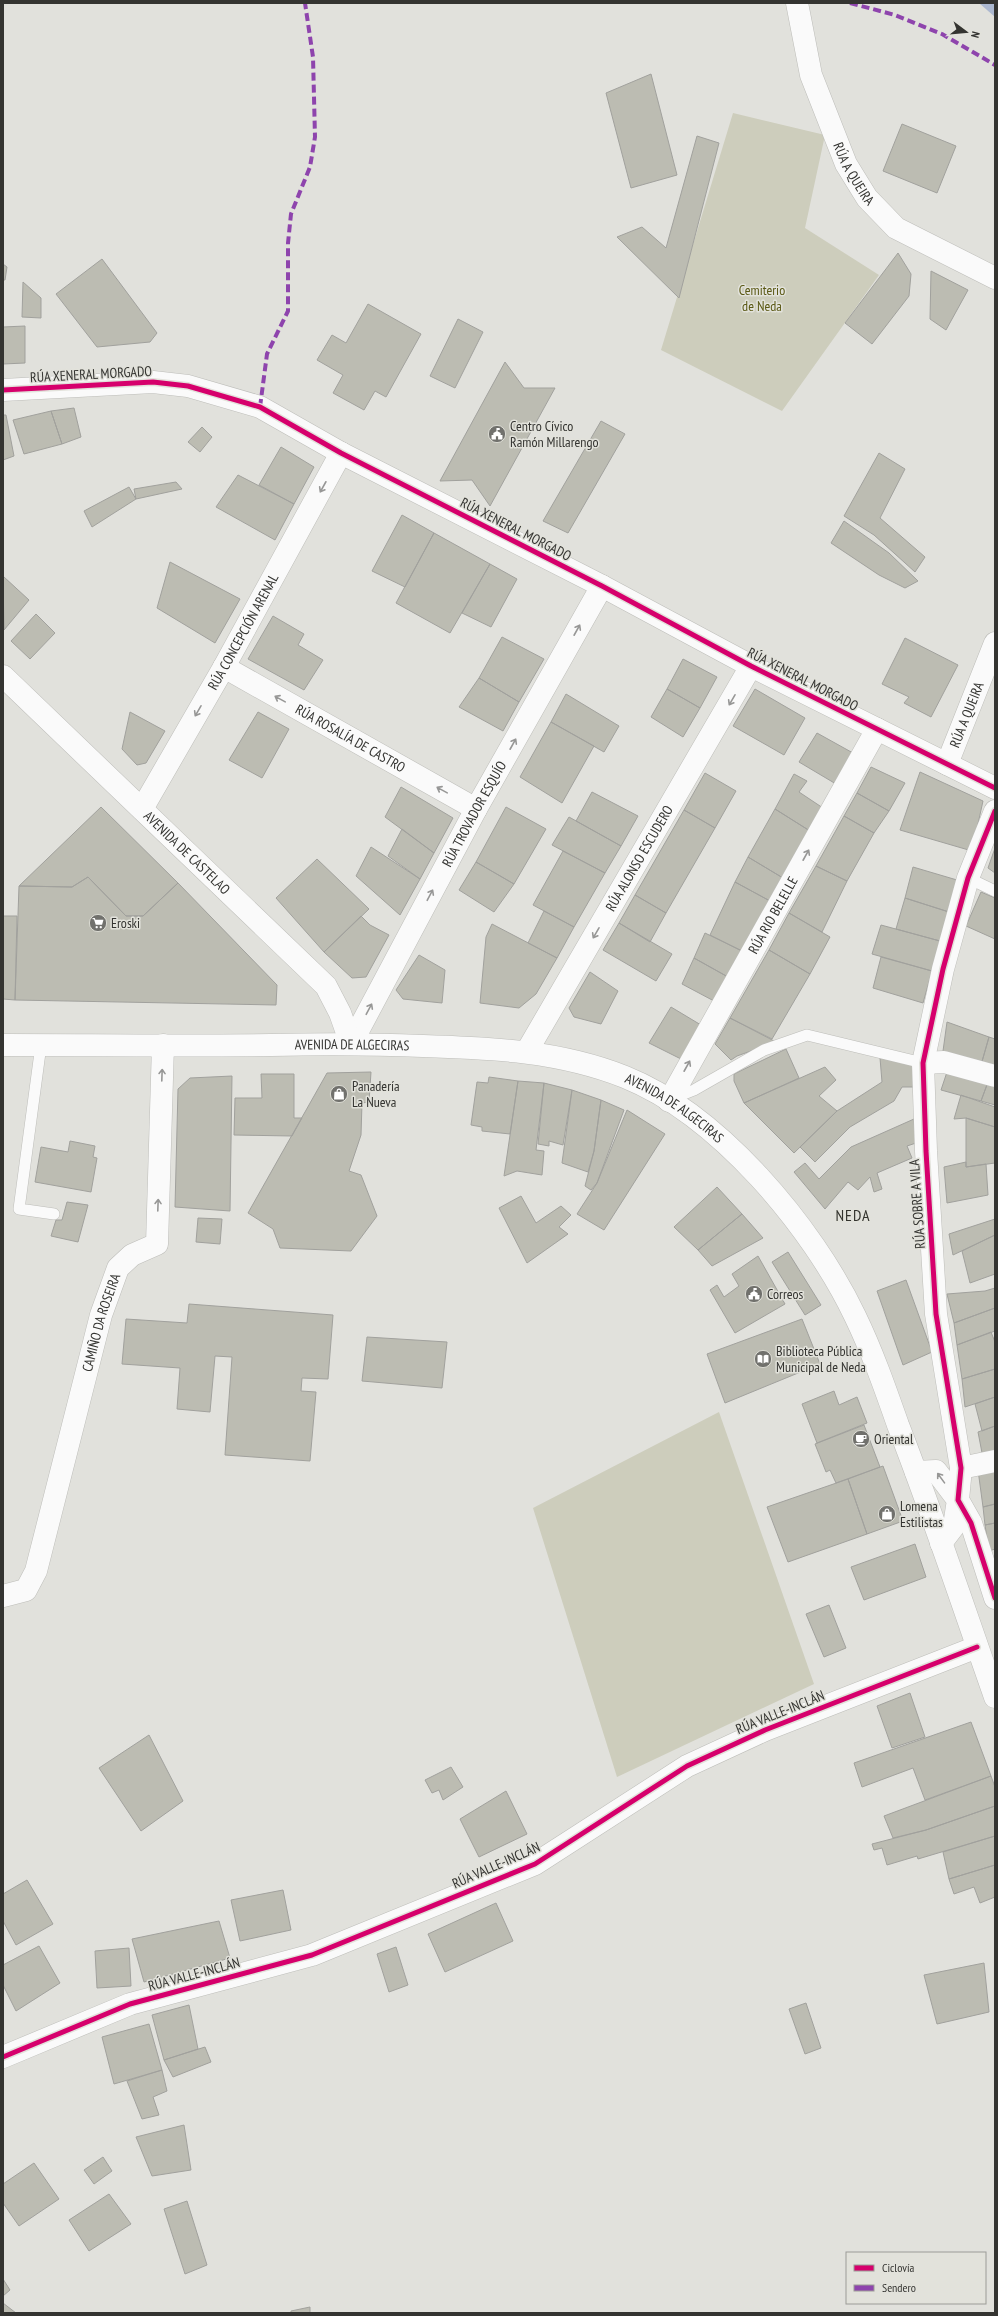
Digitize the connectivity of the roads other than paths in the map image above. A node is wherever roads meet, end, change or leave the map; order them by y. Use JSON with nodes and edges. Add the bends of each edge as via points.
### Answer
{"nodes":[{"id":1,"x":797,"y":3,"type":"edge"},
{"id":2,"x":995,"y":278,"type":"edge"},
{"id":3,"x":3,"y":390,"type":"edge"},
{"id":4,"x":341,"y":453,"type":"junction"},
{"id":5,"x":602,"y":586,"type":"junction"},
{"id":6,"x":995,"y":643,"type":"edge"},
{"id":7,"x":751,"y":666,"type":"junction"},
{"id":8,"x":224,"y":667,"type":"junction"},
{"id":9,"x":3,"y":676,"type":"edge"},
{"id":10,"x":877,"y":729,"type":"junction"},
{"id":11,"x":947,"y":764,"type":"junction"},
{"id":12,"x":995,"y":788,"type":"edge"},
{"id":13,"x":142,"y":809,"type":"junction"},
{"id":14,"x":476,"y":809,"type":"junction"},
{"id":15,"x":995,"y":811,"type":"edge"},
{"id":16,"x":968,"y":878,"type":"junction"},
{"id":17,"x":995,"y":891,"type":"edge"},
{"id":18,"x":351,"y":1044,"type":"junction"},
{"id":19,"x":3,"y":1045,"type":"edge"},
{"id":20,"x":41,"y":1045,"type":"junction"},
{"id":21,"x":163,"y":1045,"type":"junction"},
{"id":22,"x":527,"y":1051,"type":"junction"},
{"id":23,"x":923,"y":1063,"type":"junction"},
{"id":24,"x":995,"y":1076,"type":"edge"},
{"id":25,"x":668,"y":1100,"type":"junction"},
{"id":26,"x":54,"y":1214,"type":"dead end"},
{"id":27,"x":995,"y":1460,"type":"edge"},
{"id":28,"x":961,"y":1468,"type":"junction"},
{"id":29,"x":916,"y":1472,"type":"junction"},
{"id":30,"x":958,"y":1500,"type":"junction"},
{"id":31,"x":929,"y":1508,"type":"junction"},
{"id":32,"x":941,"y":1543,"type":"junction"},
{"id":33,"x":3,"y":1596,"type":"edge"},
{"id":34,"x":995,"y":1598,"type":"edge"},
{"id":35,"x":977,"y":1647,"type":"junction"},
{"id":36,"x":995,"y":1697,"type":"edge"},
{"id":37,"x":3,"y":2057,"type":"edge"}],
"edges":[{"from":1,"to":2,"type":"street","name":"RÚA A QUEIRA","via":[[811,75],[846,164],[867,198],[896,228]]},
{"from":3,"to":4,"type":"street","name":"RÚA XENERAL MORGADO","via":[[153,382],[188,386],[260,407]]},
{"from":4,"to":5,"type":"street","name":"RÚA XENERAL MORGADO"},
{"from":4,"to":8,"type":"street","name":"RÚA CONCEPCIÓN ARENAL","one_way":true},
{"from":5,"to":7,"type":"street","name":"RÚA XENERAL MORGADO"},
{"from":14,"to":5,"type":"street","name":"RÚA TROVADOR ESQUÍO","one_way":true},
{"from":6,"to":11,"type":"street","name":"RÚA A QUEIRA"},
{"from":7,"to":10,"type":"street","name":"RÚA XENERAL MORGADO"},
{"from":7,"to":22,"type":"street","name":"RÚA ALONSO ESCUDERO","one_way":true},
{"from":8,"to":13,"type":"street","name":"RÚA CONCEPCIÓN ARENAL","one_way":true},
{"from":14,"to":8,"type":"street","name":"RÚA ROSALÍA DE CASTRO","one_way":true},
{"from":9,"to":13,"type":"street","name":"AVENIDA DE CASTELAO"},
{"from":10,"to":11,"type":"street","name":"RÚA XENERAL MORGADO"},
{"from":25,"to":10,"type":"street","name":"RÚA RIO BELELLE","one_way":true},
{"from":11,"to":12,"type":"street","name":"RÚA XENERAL MORGADO"},
{"from":13,"to":18,"type":"street","name":"AVENIDA DE CASTELAO","via":[[326,986],[340,1013]]},
{"from":18,"to":14,"type":"street","name":"RÚA TROVADOR ESQUÍO","one_way":true},
{"from":15,"to":16,"type":"street","name":"RÚA SOBRE A VILA"},
{"from":16,"to":17,"type":"lane"},
{"from":16,"to":23,"type":"street","name":"RÚA SOBRE A VILA","via":[[943,969]]},
{"from":18,"to":21,"type":"street","name":"AVENIDA DE ALGECIRAS"},
{"from":18,"to":22,"type":"street","name":"AVENIDA DE ALGECIRAS"},
{"from":19,"to":20,"type":"street","name":"AVENIDA DE ALGECIRAS"},
{"from":20,"to":21,"type":"street","name":"AVENIDA DE ALGECIRAS"},
{"from":20,"to":26,"type":"lane","via":[[19,1208]]},
{"from":33,"to":21,"type":"street","name":"CAMIÑO DA ROSEIRA","one_way":true,"via":[[26,1590],[36,1571],[101,1315],[118,1268],[132,1255],[157,1244]]},
{"from":22,"to":25,"type":"street","name":"AVENIDA DE ALGECIRAS","via":[[593,1065],[630,1079]]},
{"from":23,"to":24,"type":"street","via":[[944,1062]]},
{"from":23,"to":25,"type":"lane","via":[[807,1035],[764,1050],[694,1090]]},
{"from":23,"to":28,"type":"street","name":"RÚA SOBRE A VILA","via":[[936,1314]]},
{"from":25,"to":29,"type":"street","name":"AVENIDA DE ALGECIRAS","via":[[713,1132],[756,1174],[829,1268],[855,1316]]},
{"from":27,"to":28,"type":"street"},
{"from":28,"to":30,"type":"street","name":"RÚA SOBRE A VILA"},
{"from":30,"to":29,"type":"street","one_way":true,"via":[[936,1471]]},
{"from":29,"to":31,"type":"street","name":"AVENIDA DE ALGECIRAS"},
{"from":30,"to":31,"type":"street"},
{"from":30,"to":32,"type":"street","name":"RÚA SOBRE A VILA","via":[[954,1526]]},
{"from":30,"to":34,"type":"street","via":[[971,1523]]},
{"from":31,"to":32,"type":"street","name":"AVENIDA DE ALGECIRAS"},
{"from":32,"to":35,"type":"street","name":"AVENIDA DE ALGECIRAS"},
{"from":35,"to":36,"type":"street","name":"AVENIDA DE ALGECIRAS"},
{"from":35,"to":37,"type":"street","name":"RÚA VALLE-INCLÁN","via":[[765,1730],[687,1766],[535,1864],[312,1955],[130,2004]]}]}
